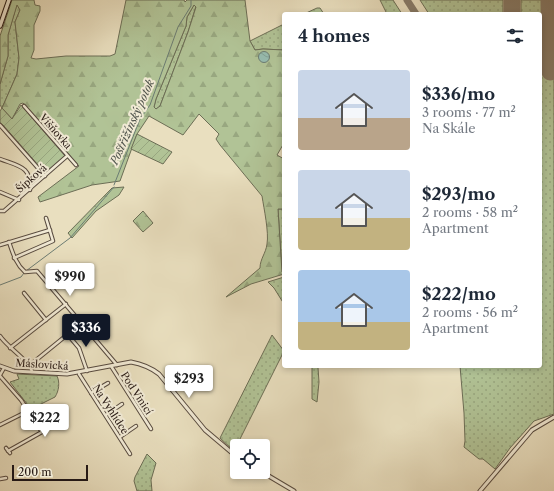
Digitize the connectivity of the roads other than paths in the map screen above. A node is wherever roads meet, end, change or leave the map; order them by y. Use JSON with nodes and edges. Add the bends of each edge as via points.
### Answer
{"nodes":[{"id":1,"x":9,"y":0,"type":"edge"},
{"id":2,"x":0,"y":26,"type":"edge"},
{"id":3,"x":24,"y":106,"type":"dead end"},
{"id":4,"x":0,"y":125,"type":"edge"},
{"id":5,"x":67,"y":156,"type":"junction"},
{"id":6,"x":0,"y":159,"type":"edge"},
{"id":7,"x":76,"y":165,"type":"dead end"},
{"id":8,"x":45,"y":176,"type":"junction"},
{"id":9,"x":30,"y":190,"type":"junction"},
{"id":10,"x":0,"y":192,"type":"edge"},
{"id":11,"x":18,"y":200,"type":"junction"},
{"id":12,"x":0,"y":211,"type":"edge"},
{"id":13,"x":46,"y":218,"type":"dead end"},
{"id":14,"x":50,"y":230,"type":"junction"},
{"id":15,"x":9,"y":242,"type":"junction"},
{"id":16,"x":0,"y":245,"type":"edge"},
{"id":17,"x":14,"y":258,"type":"junction"},
{"id":18,"x":24,"y":294,"type":"dead end"},
{"id":19,"x":66,"y":304,"type":"junction"},
{"id":20,"x":46,"y":320,"type":"junction"},
{"id":21,"x":73,"y":330,"type":"dead end"},
{"id":22,"x":68,"y":335,"type":"junction"},
{"id":23,"x":0,"y":336,"type":"edge"},
{"id":24,"x":10,"y":348,"type":"junction"},
{"id":25,"x":30,"y":365,"type":"junction"},
{"id":26,"x":117,"y":365,"type":"junction"},
{"id":27,"x":0,"y":366,"type":"edge"},
{"id":28,"x":111,"y":366,"type":"junction"},
{"id":29,"x":4,"y":368,"type":"junction"},
{"id":30,"x":32,"y":372,"type":"junction"},
{"id":31,"x":88,"y":372,"type":"junction"},
{"id":32,"x":79,"y":374,"type":"junction"},
{"id":33,"x":0,"y":376,"type":"edge"},
{"id":34,"x":108,"y":382,"type":"dead end"},
{"id":35,"x":91,"y":394,"type":"junction"},
{"id":36,"x":122,"y":404,"type":"dead end"},
{"id":37,"x":28,"y":411,"type":"junction"},
{"id":38,"x":106,"y":415,"type":"junction"},
{"id":39,"x":554,"y":417,"type":"edge"},
{"id":40,"x":0,"y":424,"type":"edge"},
{"id":41,"x":136,"y":426,"type":"dead end"},
{"id":42,"x":151,"y":429,"type":"dead end"},
{"id":43,"x":120,"y":437,"type":"junction"},
{"id":44,"x":8,"y":451,"type":"dead end"},
{"id":45,"x":230,"y":451,"type":"edge"},
{"id":46,"x":130,"y":454,"type":"dead end"},
{"id":47,"x":270,"y":477,"type":"edge"},
{"id":48,"x":6,"y":478,"type":"dead end"},
{"id":49,"x":0,"y":479,"type":"edge"},
{"id":50,"x":294,"y":491,"type":"edge"},
{"id":51,"x":480,"y":491,"type":"edge"}],
"edges":[{"from":1,"to":2,"type":"main road"},
{"from":3,"to":5,"type":"street","name":"Višňovka"},
{"from":4,"to":8,"type":"street"},
{"from":5,"to":7,"type":"street","name":"Višňovka"},
{"from":5,"to":8,"type":"street","name":"Šípková"},
{"from":6,"to":9,"type":"street","via":[[27,172],[31,180]]},
{"from":8,"to":9,"type":"street","name":"Šípková"},
{"from":9,"to":11,"type":"street","name":"Šípková"},
{"from":10,"to":11,"type":"street"},
{"from":11,"to":12,"type":"street","name":"Šípková","via":[[4,211]]},
{"from":13,"to":14,"type":"street"},
{"from":14,"to":15,"type":"street"},
{"from":14,"to":17,"type":"street","via":[[53,241]]},
{"from":15,"to":16,"type":"street"},
{"from":15,"to":17,"type":"street"},
{"from":17,"to":19,"type":"street","via":[[25,272],[37,271]]},
{"from":18,"to":20,"type":"street"},
{"from":19,"to":20,"type":"street"},
{"from":19,"to":26,"type":"street"},
{"from":20,"to":24,"type":"street"},
{"from":21,"to":22,"type":"street"},
{"from":22,"to":25,"type":"street"},
{"from":22,"to":31,"type":"street","via":[[79,348]]},
{"from":23,"to":24,"type":"street"},
{"from":24,"to":25,"type":"street"},
{"from":25,"to":30,"type":"street"},
{"from":26,"to":28,"type":"street","name":"Máslovická"},
{"from":26,"to":45,"type":"street","name":"Máslovická","via":[[131,362],[153,369],[205,430]]},
{"from":27,"to":29,"type":"street","name":"Máslovická"},
{"from":28,"to":31,"type":"street","name":"Máslovická"},
{"from":28,"to":42,"type":"street","name":"Pod Vinicí"},
{"from":29,"to":30,"type":"street","name":"Máslovická"},
{"from":29,"to":33,"type":"street"},
{"from":30,"to":32,"type":"street","name":"Máslovická"},
{"from":31,"to":32,"type":"street","name":"Máslovická"},
{"from":32,"to":35,"type":"street","name":"Na Vyhlídce"},
{"from":33,"to":37,"type":"street"},
{"from":34,"to":35,"type":"street"},
{"from":35,"to":38,"type":"street","name":"Na Vyhlídce"},
{"from":36,"to":38,"type":"street"},
{"from":37,"to":40,"type":"street"},
{"from":37,"to":44,"type":"street","via":[[42,432]]},
{"from":38,"to":43,"type":"street","name":"Na Vyhlídce"},
{"from":39,"to":51,"type":"street","via":[[532,430]]},
{"from":41,"to":43,"type":"street"},
{"from":43,"to":46,"type":"street","name":"Na Vyhlídce"},
{"from":47,"to":50,"type":"street"},
{"from":48,"to":49,"type":"street"}]}
